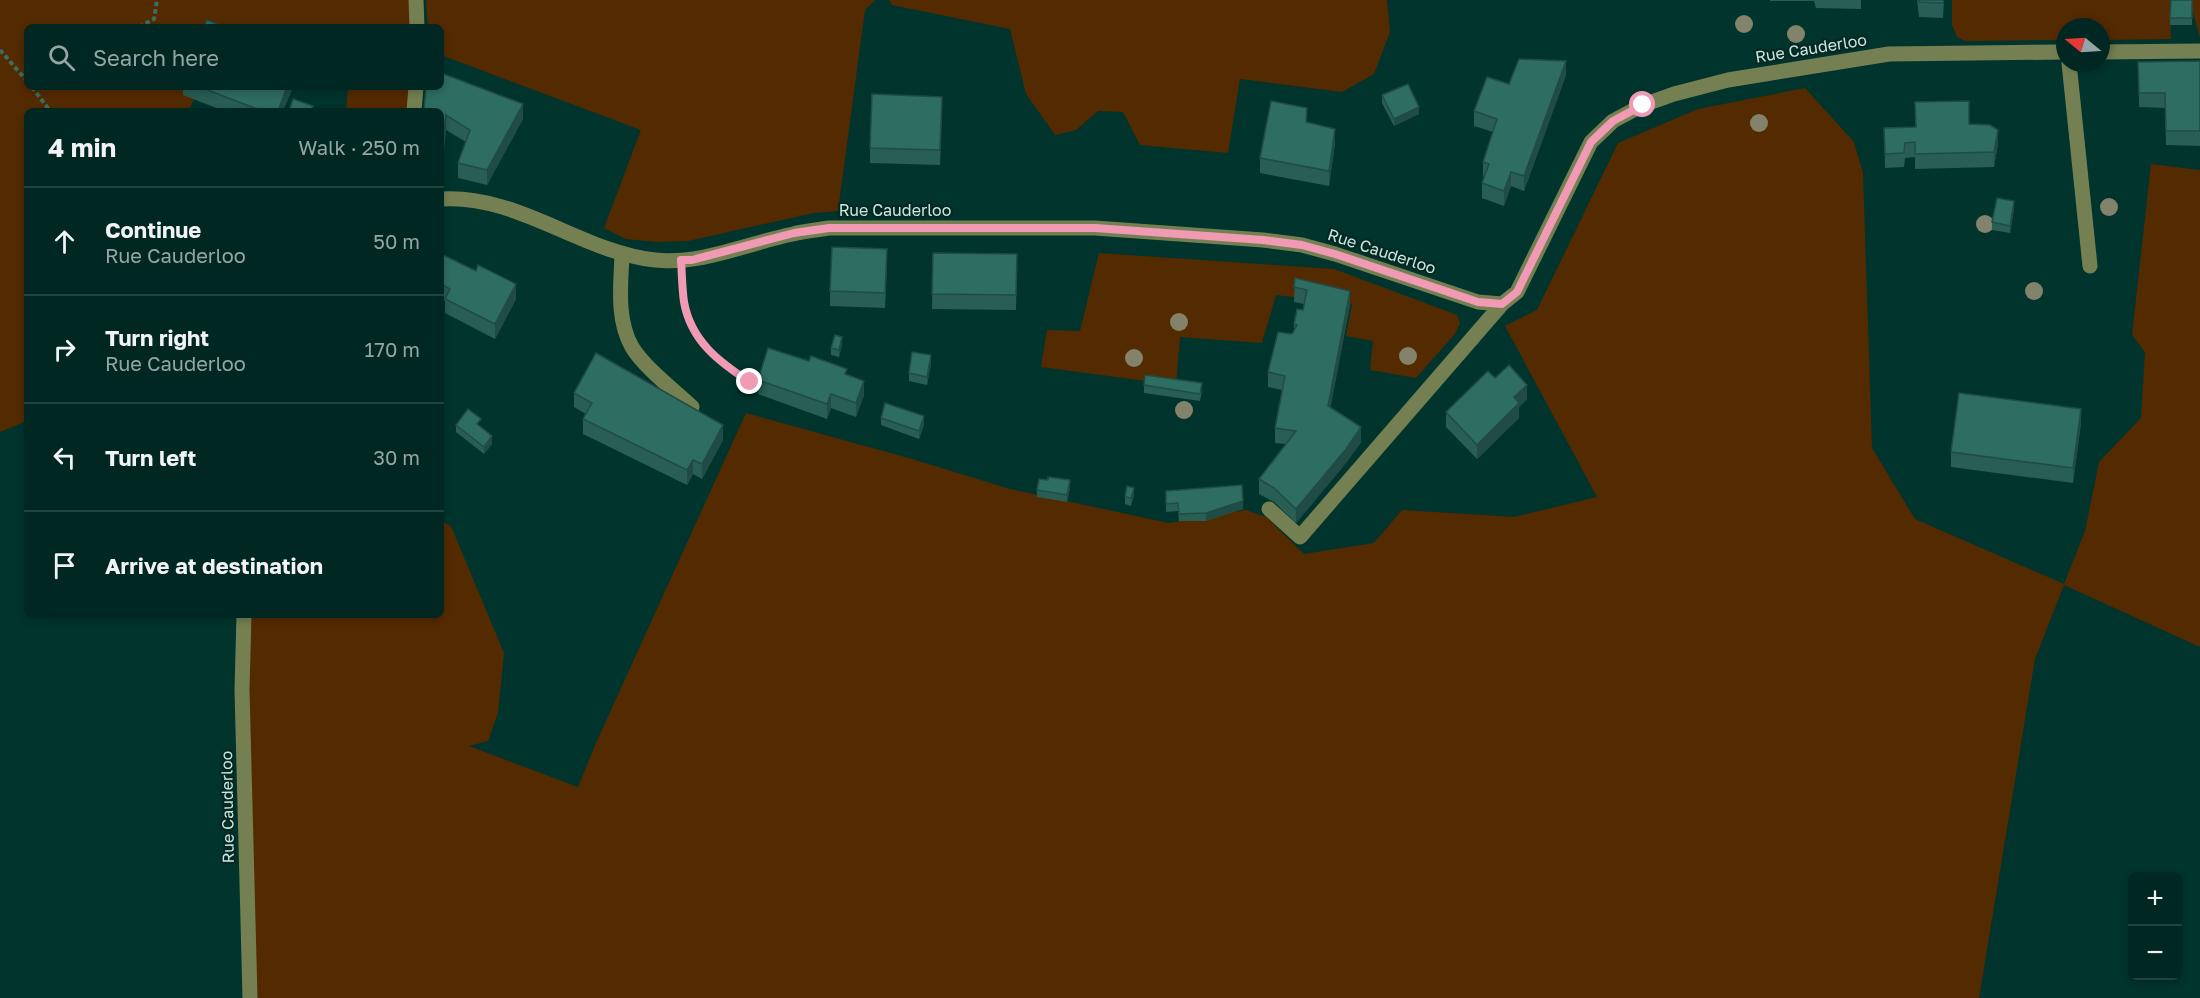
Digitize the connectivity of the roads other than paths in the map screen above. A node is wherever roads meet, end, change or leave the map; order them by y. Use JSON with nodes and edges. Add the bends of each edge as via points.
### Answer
{"nodes":[{"id":1,"x":416,"y":0,"type":"edge"},
{"id":2,"x":417,"y":24,"type":"edge"},
{"id":3,"x":2200,"y":51,"type":"edge"},
{"id":4,"x":2056,"y":52,"type":"edge"},
{"id":5,"x":2110,"y":52,"type":"edge"},
{"id":6,"x":2070,"y":72,"type":"edge"},
{"id":7,"x":416,"y":90,"type":"edge"},
{"id":8,"x":414,"y":108,"type":"edge"},
{"id":9,"x":444,"y":199,"type":"edge"},
{"id":10,"x":622,"y":254,"type":"junction"},
{"id":11,"x":2090,"y":266,"type":"dead end"},
{"id":12,"x":1502,"y":304,"type":"junction"},
{"id":13,"x":692,"y":407,"type":"edge"},
{"id":14,"x":1269,"y":509,"type":"dead end"},
{"id":15,"x":244,"y":618,"type":"edge"},
{"id":16,"x":250,"y":998,"type":"edge"}],
"edges":[{"from":1,"to":2,"type":"street"},
{"from":3,"to":5,"type":"street"},
{"from":4,"to":12,"type":"street","name":"Rue Cauderloo","via":[[1889,54],[1728,80],[1643,105],[1613,121],[1591,142],[1517,292]]},
{"from":6,"to":11,"type":"street"},
{"from":7,"to":8,"type":"street"},
{"from":9,"to":10,"type":"street","name":"Rue Cauderloo","via":[[488,203],[524,213]]},
{"from":10,"to":12,"type":"street","name":"Rue Cauderloo","via":[[655,260],[692,260],[794,233],[829,228],[1095,228],[1302,245],[1478,302]]},
{"from":10,"to":13,"type":"street","via":[[620,301],[632,346]]},
{"from":12,"to":14,"type":"street","via":[[1300,537]]},
{"from":15,"to":16,"type":"street","name":"Rue Cauderloo","via":[[242,690]]}]}
